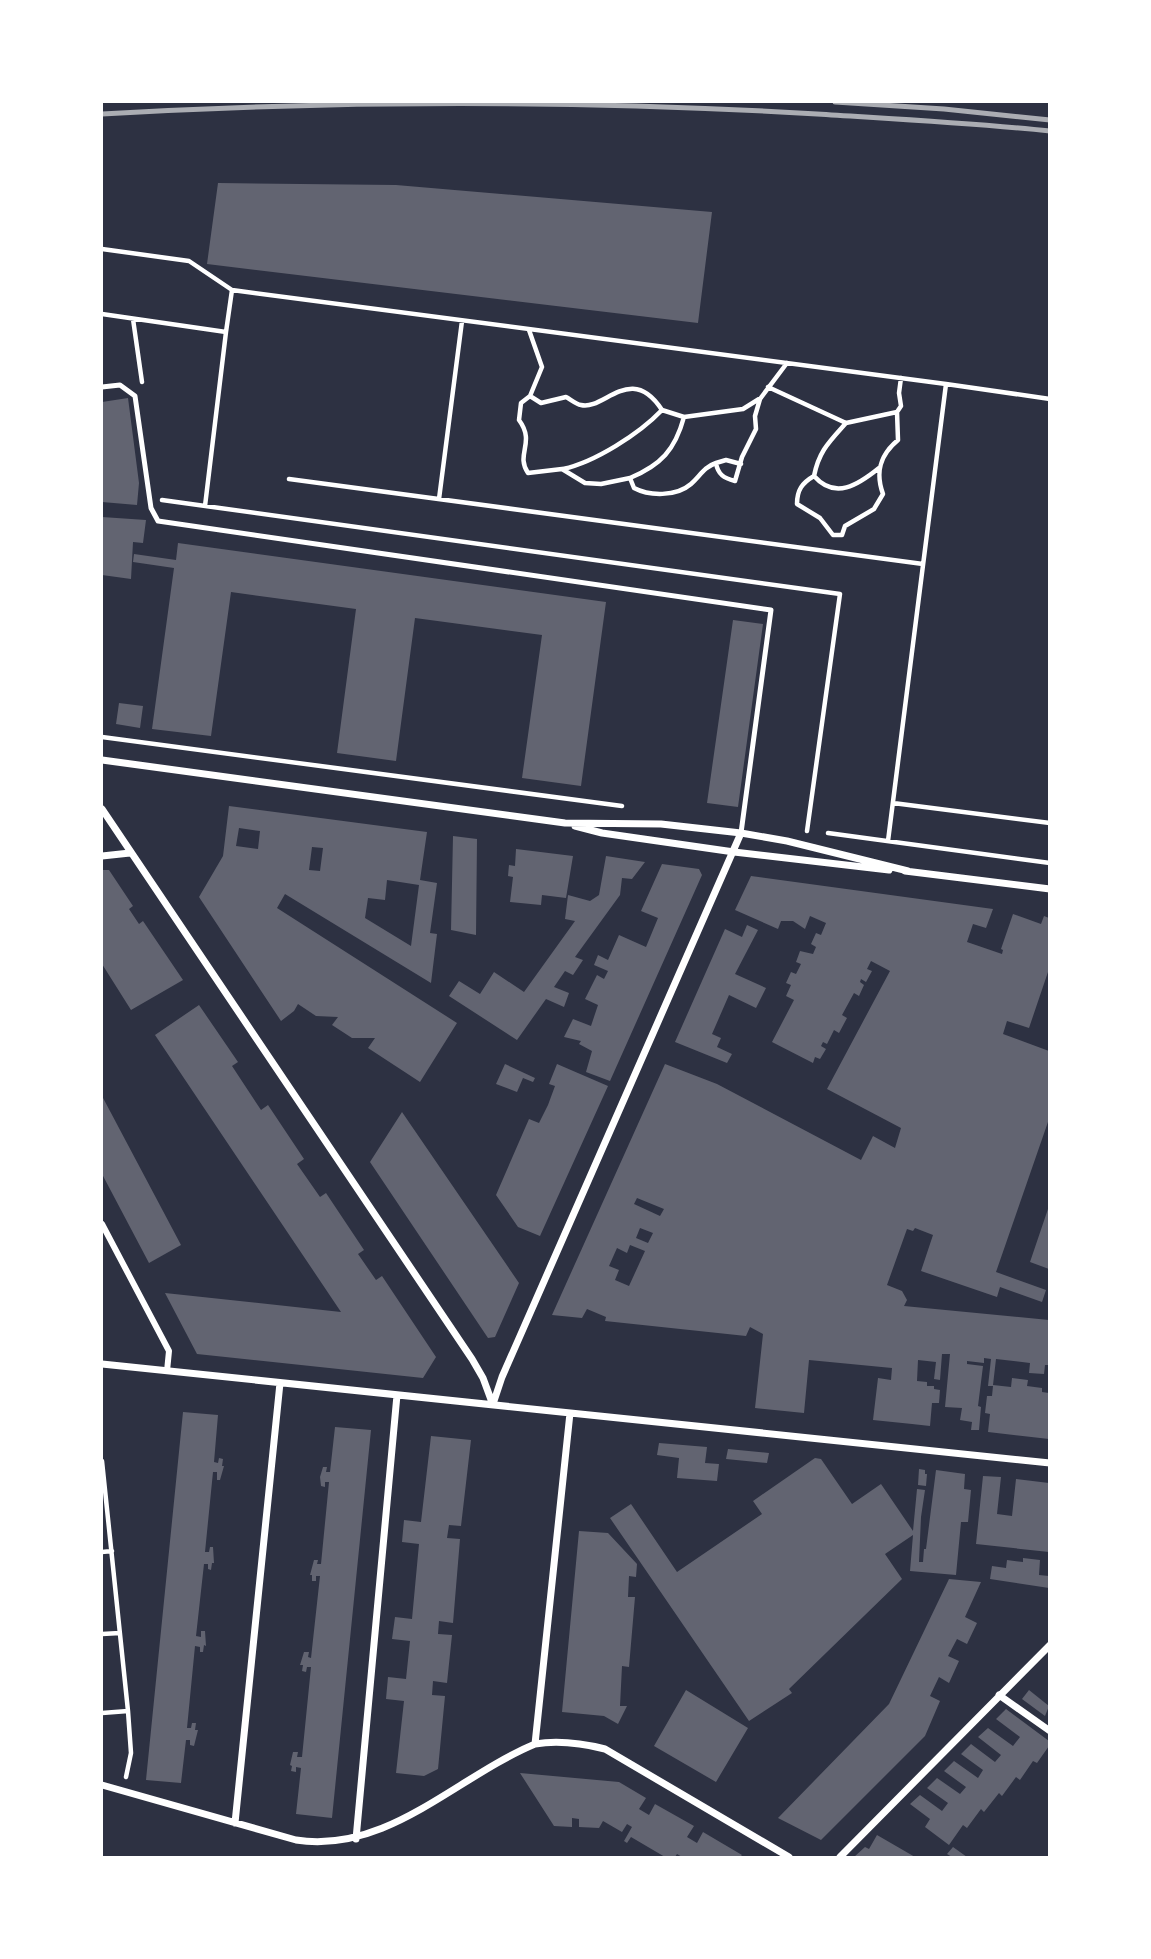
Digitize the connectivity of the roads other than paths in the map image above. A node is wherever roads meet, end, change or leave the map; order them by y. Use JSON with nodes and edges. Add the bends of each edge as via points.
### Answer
{"nodes":[{"id":1,"x":102,"y":387,"type":"edge"},
{"id":2,"x":102,"y":760,"type":"edge"},
{"id":3,"x":102,"y":809,"type":"edge"},
{"id":4,"x":565,"y":823,"type":"junction"},
{"id":5,"x":741,"y":833,"type":"junction"},
{"id":6,"x":734,"y":852,"type":"junction"},
{"id":7,"x":130,"y":853,"type":"junction"},
{"id":8,"x":102,"y":856,"type":"edge"},
{"id":9,"x":908,"y":871,"type":"junction"},
{"id":10,"x":1049,"y":889,"type":"edge"},
{"id":11,"x":102,"y":1224,"type":"edge"},
{"id":12,"x":102,"y":1364,"type":"edge"},
{"id":13,"x":167,"y":1371,"type":"junction"},
{"id":14,"x":280,"y":1383,"type":"junction"},
{"id":15,"x":397,"y":1395,"type":"junction"},
{"id":16,"x":493,"y":1405,"type":"junction"},
{"id":17,"x":570,"y":1413,"type":"junction"},
{"id":18,"x":1049,"y":1463,"type":"edge"},
{"id":19,"x":1049,"y":1645,"type":"edge"},
{"id":20,"x":999,"y":1695,"type":"junction"},
{"id":21,"x":1049,"y":1731,"type":"edge"},
{"id":22,"x":535,"y":1744,"type":"junction"},
{"id":23,"x":102,"y":1785,"type":"edge"},
{"id":24,"x":235,"y":1823,"type":"junction"},
{"id":25,"x":356,"y":1839,"type":"junction"},
{"id":26,"x":789,"y":1857,"type":"edge"},
{"id":27,"x":840,"y":1857,"type":"edge"}],
"edges":[{"from":1,"to":5,"type":"lane","via":[[120,385],[135,396],[151,508],[158,521],[771,610]]},
{"from":2,"to":4,"type":"street"},
{"from":3,"to":7,"type":"street"},
{"from":4,"to":5,"type":"street","via":[[661,824]]},
{"from":4,"to":6,"type":"street","via":[[602,833]]},
{"from":5,"to":6,"type":"street"},
{"from":5,"to":9,"type":"street"},
{"from":6,"to":9,"type":"street"},
{"from":6,"to":16,"type":"street"},
{"from":7,"to":8,"type":"street"},
{"from":7,"to":16,"type":"street","via":[[472,1359]]},
{"from":9,"to":10,"type":"street"},
{"from":11,"to":13,"type":"street","via":[[169,1351]]},
{"from":12,"to":13,"type":"street"},
{"from":13,"to":14,"type":"street"},
{"from":14,"to":15,"type":"street"},
{"from":14,"to":24,"type":"street"},
{"from":15,"to":16,"type":"street"},
{"from":15,"to":25,"type":"street"},
{"from":16,"to":17,"type":"street"},
{"from":17,"to":18,"type":"street"},
{"from":17,"to":22,"type":"street"},
{"from":19,"to":20,"type":"street"},
{"from":20,"to":21,"type":"street"},
{"from":20,"to":27,"type":"street"},
{"from":22,"to":25,"type":"street"},
{"from":22,"to":26,"type":"street","via":[[563,1742],[605,1749]]},
{"from":23,"to":24,"type":"street"},
{"from":24,"to":25,"type":"street","via":[[312,1842]]}]}
